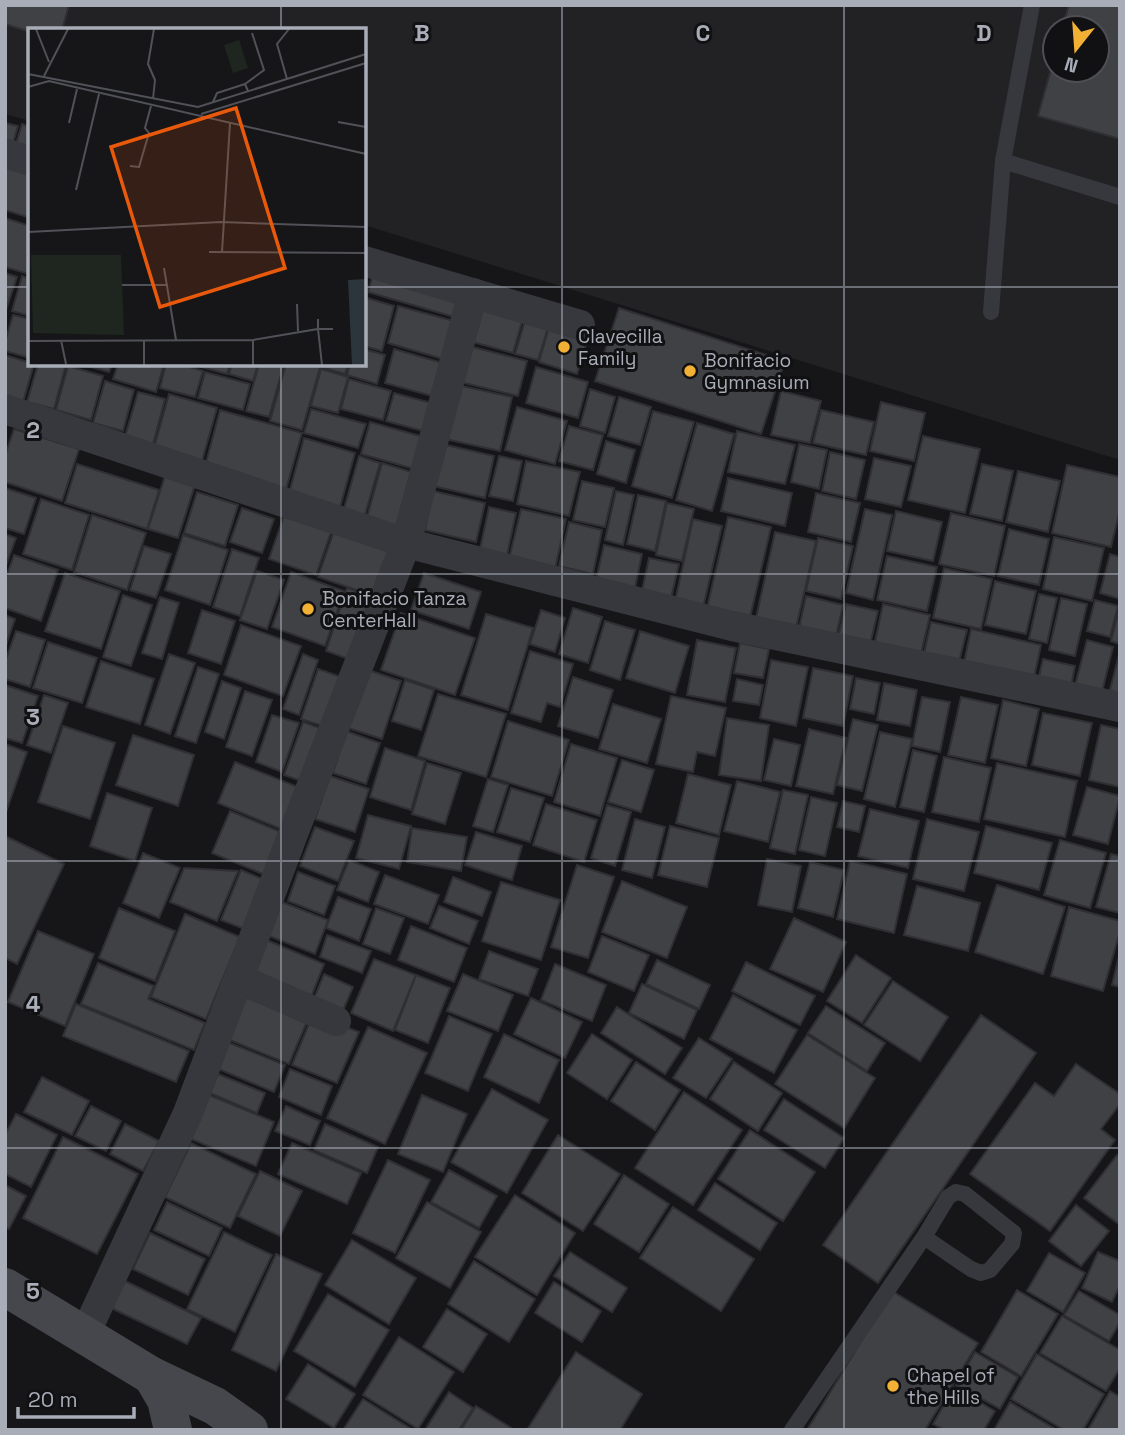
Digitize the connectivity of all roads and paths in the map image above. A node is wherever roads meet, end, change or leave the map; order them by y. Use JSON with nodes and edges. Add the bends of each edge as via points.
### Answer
{"nodes":[{"id":1,"x":1032,"y":5,"type":"edge"},
{"id":2,"x":5,"y":153,"type":"edge"},
{"id":3,"x":28,"y":159,"type":"edge"},
{"id":4,"x":1003,"y":161,"type":"junction"},
{"id":5,"x":1120,"y":197,"type":"edge"},
{"id":6,"x":366,"y":262,"type":"edge"},
{"id":7,"x":473,"y":293,"type":"junction"},
{"id":8,"x":991,"y":312,"type":"dead end"},
{"id":9,"x":580,"y":325,"type":"dead end"},
{"id":10,"x":5,"y":409,"type":"edge"},
{"id":11,"x":406,"y":543,"type":"junction"},
{"id":12,"x":1120,"y":707,"type":"edge"},
{"id":13,"x":239,"y":979,"type":"junction"},
{"id":14,"x":336,"y":1021,"type":"dead end"},
{"id":15,"x":923,"y":1237,"type":"junction"},
{"id":16,"x":5,"y":1287,"type":"edge"},
{"id":17,"x":85,"y":1334,"type":"junction"},
{"id":18,"x":152,"y":1376,"type":"junction"},
{"id":19,"x":173,"y":1430,"type":"edge"},
{"id":20,"x":249,"y":1430,"type":"edge"},
{"id":21,"x":792,"y":1430,"type":"edge"}],
"edges":[{"from":1,"to":4,"type":"lane"},
{"from":2,"to":3,"type":"street"},
{"from":4,"to":5,"type":"lane"},
{"from":4,"to":8,"type":"lane"},
{"from":6,"to":7,"type":"street"},
{"from":7,"to":9,"type":"street"},
{"from":7,"to":11,"type":"street"},
{"from":10,"to":11,"type":"street"},
{"from":11,"to":12,"type":"street","via":[[732,626]]},
{"from":11,"to":13,"type":"street"},
{"from":13,"to":14,"type":"street"},
{"from":13,"to":17,"type":"street","via":[[188,1113]]},
{"from":15,"to":15,"type":"lane","via":[[956,1192],[965,1194],[1014,1233],[1012,1244],[998,1261],[981,1273]]},
{"from":15,"to":21,"type":"lane"},
{"from":16,"to":17,"type":"main road"},
{"from":17,"to":18,"type":"main road"},
{"from":18,"to":19,"type":"main road","via":[[166,1400]]},
{"from":18,"to":20,"type":"main road","via":[[215,1406]]}]}
